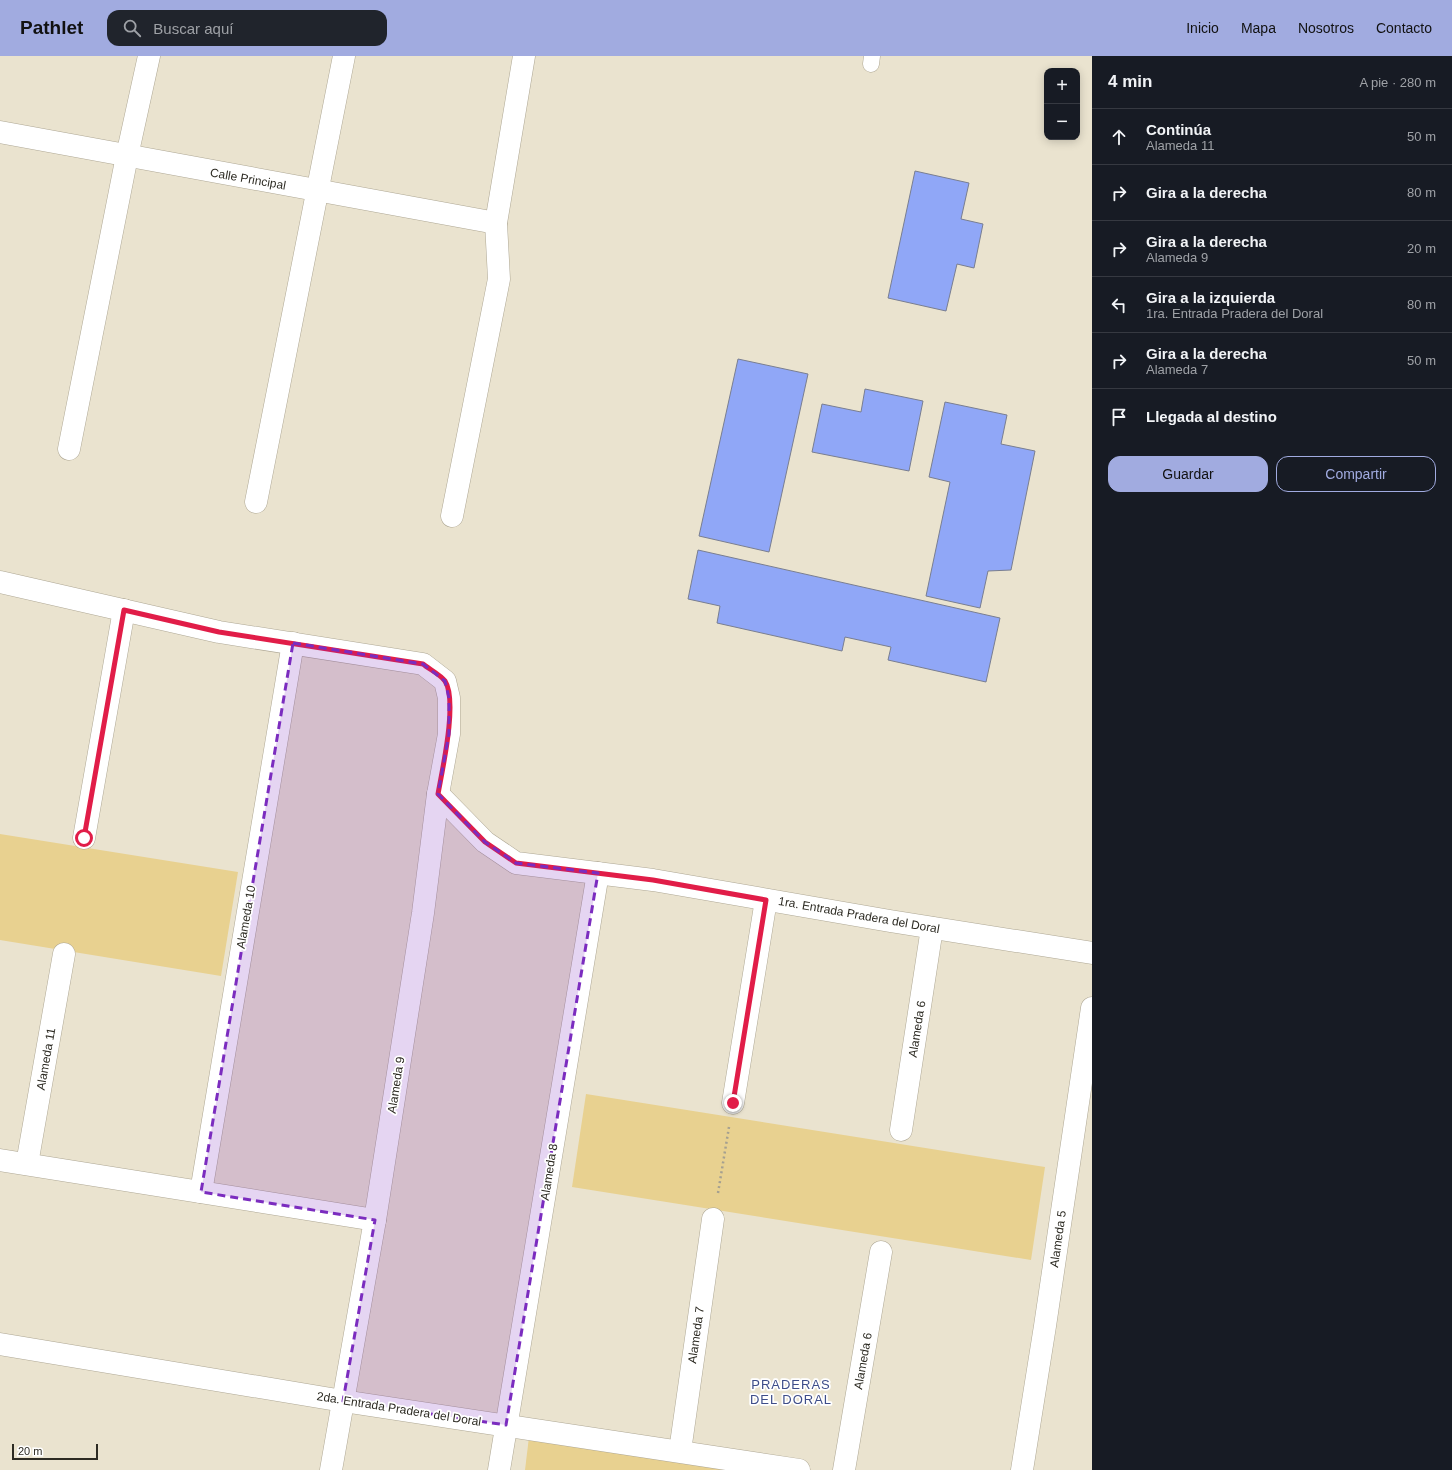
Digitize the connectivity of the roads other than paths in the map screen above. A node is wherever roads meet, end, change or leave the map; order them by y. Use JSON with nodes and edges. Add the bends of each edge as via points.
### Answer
{"nodes":[{"id":1,"x":149,"y":56,"type":"edge"},
{"id":2,"x":344,"y":56,"type":"edge"},
{"id":3,"x":524,"y":56,"type":"edge"},
{"id":4,"x":0,"y":132,"type":"edge"},
{"id":5,"x":127,"y":156,"type":"junction"},
{"id":6,"x":316,"y":192,"type":"junction"},
{"id":7,"x":496,"y":223,"type":"junction"},
{"id":8,"x":69,"y":449,"type":"dead end"},
{"id":9,"x":256,"y":502,"type":"dead end"},
{"id":10,"x":452,"y":516,"type":"dead end"},
{"id":11,"x":0,"y":582,"type":"edge"},
{"id":12,"x":124,"y":610,"type":"junction"},
{"id":13,"x":293,"y":642,"type":"junction"},
{"id":14,"x":438,"y":794,"type":"junction"},
{"id":15,"x":84,"y":838,"type":"dead end"},
{"id":16,"x":598,"y":873,"type":"junction"},
{"id":17,"x":766,"y":900,"type":"junction"},
{"id":18,"x":932,"y":928,"type":"junction"},
{"id":19,"x":1092,"y":953,"type":"edge"},
{"id":20,"x":64,"y":954,"type":"dead end"},
{"id":21,"x":1092,"y":1008,"type":"edge"},
{"id":22,"x":733,"y":1103,"type":"road end"},
{"id":23,"x":901,"y":1130,"type":"dead end"},
{"id":24,"x":0,"y":1160,"type":"edge"},
{"id":25,"x":27,"y":1164,"type":"junction"},
{"id":26,"x":200,"y":1192,"type":"junction"},
{"id":27,"x":713,"y":1219,"type":"road end"},
{"id":28,"x":375,"y":1220,"type":"junction"},
{"id":29,"x":881,"y":1252,"type":"dead end"},
{"id":30,"x":0,"y":1344,"type":"edge"},
{"id":31,"x":343,"y":1401,"type":"junction"},
{"id":32,"x":506,"y":1426,"type":"junction"},
{"id":33,"x":680,"y":1451,"type":"junction"},
{"id":34,"x":331,"y":1470,"type":"edge"},
{"id":35,"x":499,"y":1470,"type":"edge"},
{"id":36,"x":799,"y":1470,"type":"edge"},
{"id":37,"x":844,"y":1470,"type":"edge"},
{"id":38,"x":1022,"y":1470,"type":"edge"}],
"edges":[{"from":1,"to":5,"type":"street"},
{"from":2,"to":6,"type":"street"},
{"from":3,"to":7,"type":"street"},
{"from":4,"to":5,"type":"street","name":"Calle Principal"},
{"from":5,"to":6,"type":"street","name":"Calle Principal"},
{"from":5,"to":8,"type":"street"},
{"from":6,"to":7,"type":"street","name":"Calle Principal"},
{"from":6,"to":9,"type":"street"},
{"from":7,"to":10,"type":"street","via":[[499,279]]},
{"from":11,"to":12,"type":"street"},
{"from":12,"to":13,"type":"street","via":[[219,632]]},
{"from":12,"to":15,"type":"street"},
{"from":13,"to":14,"type":"street","name":"Alameda 9","via":[[423,664],[445,682],[450,698],[449,734]]},
{"from":13,"to":26,"type":"street","name":"Alameda 10"},
{"from":14,"to":16,"type":"street","name":"1ra. Entrada Pradera del Doral","via":[[485,842],[516,863]]},
{"from":14,"to":28,"type":"street","name":"Alameda 9","via":[[423,913]]},
{"from":16,"to":17,"type":"street","name":"1ra. Entrada Pradera del Doral"},
{"from":16,"to":32,"type":"street","name":"Alameda 8"},
{"from":17,"to":18,"type":"street","name":"1ra. Entrada Pradera del Doral"},
{"from":17,"to":22,"type":"street"},
{"from":18,"to":19,"type":"street","name":"1ra. Entrada Pradera del Doral"},
{"from":18,"to":23,"type":"street","name":"Alameda 6"},
{"from":20,"to":25,"type":"street","name":"Alameda 11"},
{"from":21,"to":38,"type":"street","name":"Alameda 5"},
{"from":24,"to":25,"type":"street"},
{"from":25,"to":26,"type":"street"},
{"from":26,"to":28,"type":"street"},
{"from":27,"to":33,"type":"street","name":"Alameda 7"},
{"from":28,"to":31,"type":"street","name":"Alameda 9"},
{"from":29,"to":37,"type":"street","name":"Alameda 6"},
{"from":30,"to":31,"type":"street","name":"2da. Entrada Pradera del Doral"},
{"from":31,"to":32,"type":"street","name":"2da. Entrada Pradera del Doral"},
{"from":31,"to":34,"type":"street","name":"Alameda 9"},
{"from":32,"to":33,"type":"street","name":"2da. Entrada Pradera del Doral"},
{"from":32,"to":35,"type":"street","name":"Alameda 8"},
{"from":33,"to":36,"type":"street","name":"2da. Entrada Pradera del Doral"}]}
